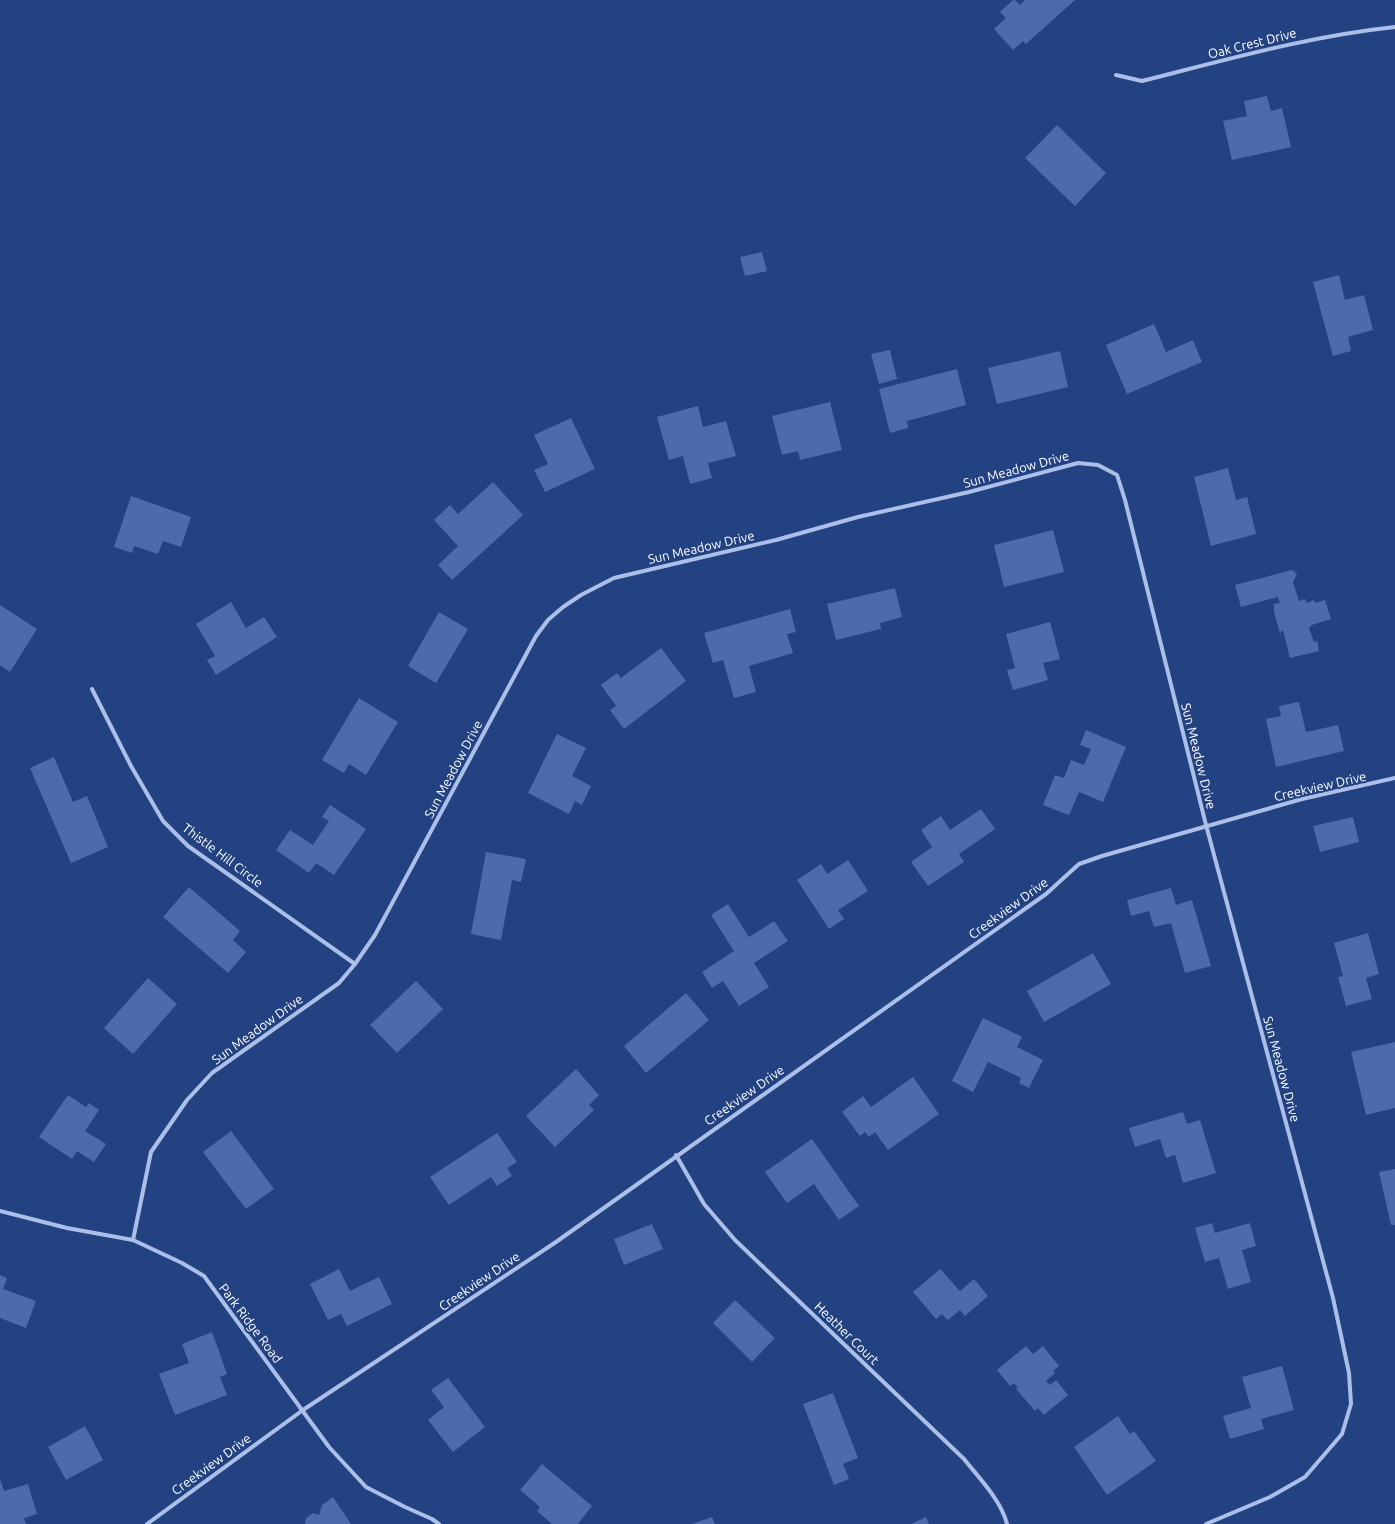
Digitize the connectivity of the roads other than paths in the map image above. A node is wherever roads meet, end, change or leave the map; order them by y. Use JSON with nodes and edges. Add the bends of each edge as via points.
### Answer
{"nodes":[{"id":1,"x":1395,"y":27,"type":"edge"},
{"id":2,"x":1116,"y":75,"type":"dead end"},
{"id":3,"x":92,"y":689,"type":"dead end"},
{"id":4,"x":1395,"y":778,"type":"edge"},
{"id":5,"x":1206,"y":825,"type":"junction"},
{"id":6,"x":355,"y":964,"type":"junction"},
{"id":7,"x":676,"y":1155,"type":"junction"},
{"id":8,"x":0,"y":1211,"type":"edge"},
{"id":9,"x":133,"y":1240,"type":"junction"},
{"id":10,"x":303,"y":1410,"type":"junction"},
{"id":11,"x":147,"y":1524,"type":"edge"},
{"id":12,"x":439,"y":1524,"type":"edge"},
{"id":13,"x":1007,"y":1524,"type":"edge"},
{"id":14,"x":1206,"y":1524,"type":"edge"}],
"edges":[{"from":1,"to":2,"type":"street","name":"Oak Crest Drive","via":[[1302,41],[1142,81]]},
{"from":3,"to":6,"type":"street","name":"Thistle Hill Circle","via":[[131,766],[163,821],[188,846]]},
{"from":4,"to":5,"type":"street","name":"Creekview Drive","via":[[1302,799]]},
{"from":5,"to":6,"type":"street","name":"Sun Meadow Drive","via":[[1117,475],[1098,465],[1078,463],[858,517],[776,540],[614,578],[581,594],[548,620],[536,636],[375,935]]},
{"from":5,"to":7,"type":"street","name":"Creekview Drive","via":[[1080,864],[1046,894]]},
{"from":5,"to":14,"type":"street","name":"Sun Meadow Drive","via":[[1333,1298],[1349,1373],[1351,1404],[1342,1434],[1305,1476],[1270,1497]]},
{"from":6,"to":9,"type":"street","name":"Sun Meadow Drive","via":[[339,983],[212,1073],[187,1100],[151,1152]]},
{"from":7,"to":10,"type":"street","name":"Creekview Drive","via":[[556,1242]]},
{"from":7,"to":13,"type":"street","name":"Heather Court","via":[[704,1204],[736,1240],[964,1459],[987,1487]]},
{"from":8,"to":9,"type":"street","name":"Park Ridge Road","via":[[67,1228]]},
{"from":9,"to":10,"type":"street","name":"Park Ridge Road","via":[[204,1276]]},
{"from":10,"to":11,"type":"street","name":"Creekview Drive"},
{"from":10,"to":12,"type":"street","name":"Park Ridge Road","via":[[330,1447],[366,1487]]}]}
